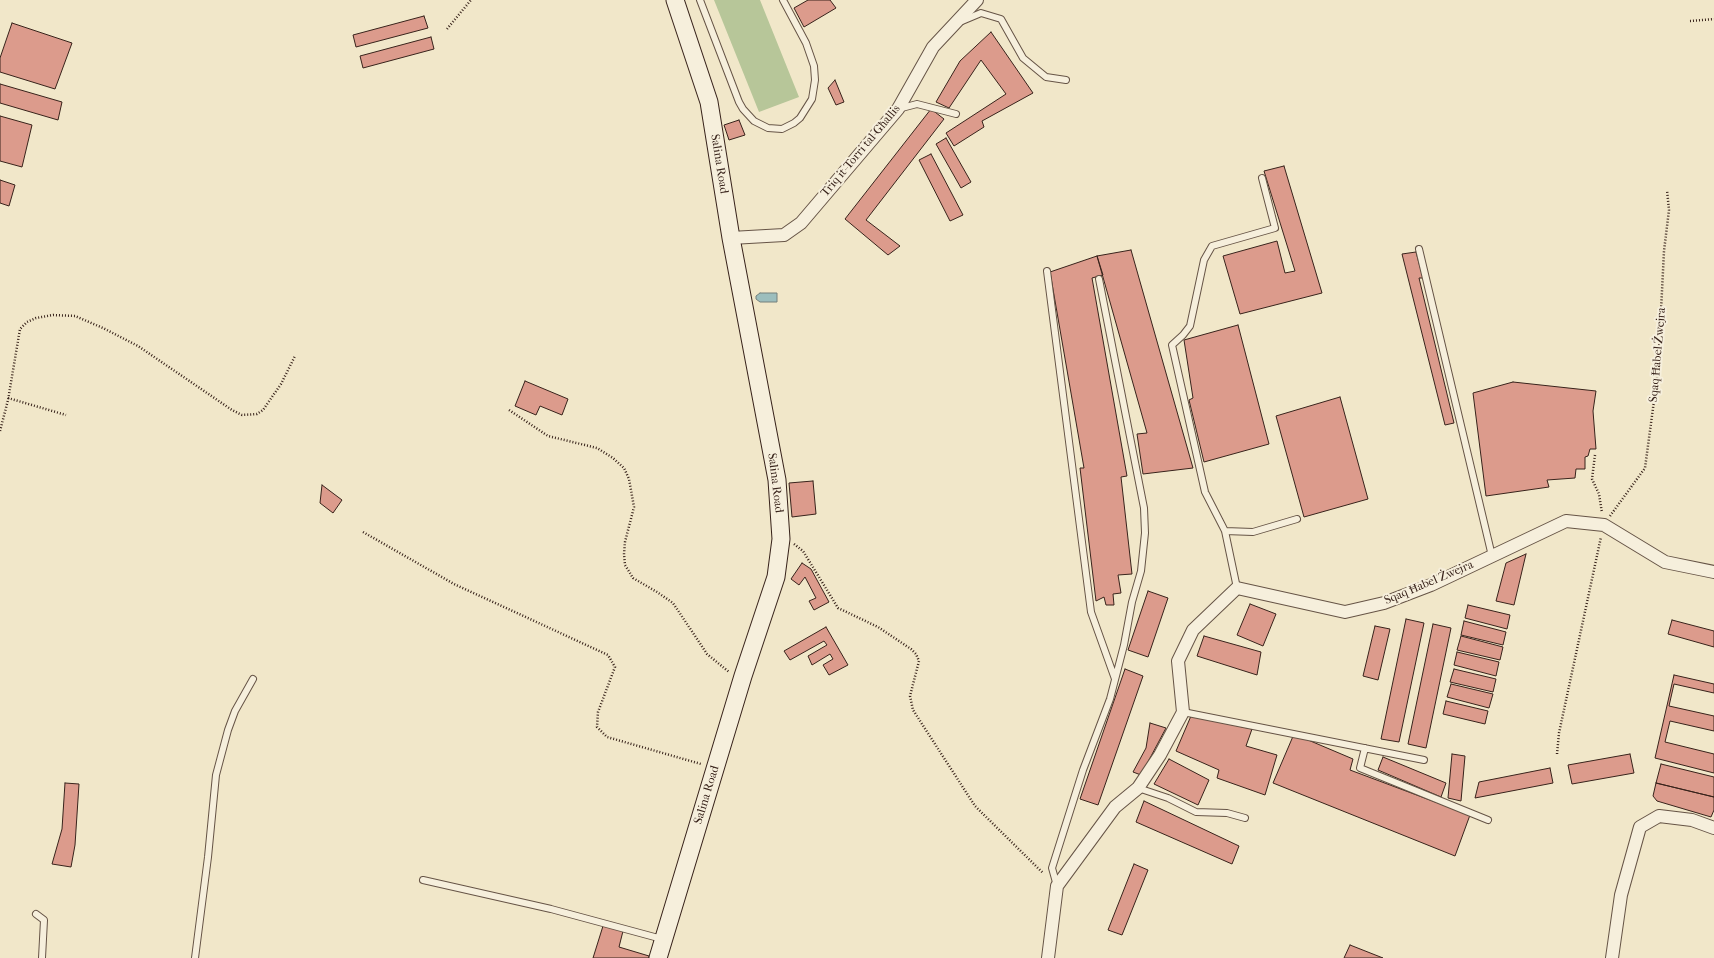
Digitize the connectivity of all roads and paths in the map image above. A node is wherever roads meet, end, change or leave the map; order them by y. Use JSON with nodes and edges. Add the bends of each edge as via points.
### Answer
{"nodes":[{"id":1,"x":471,"y":0,"type":"edge"},
{"id":2,"x":675,"y":0,"type":"edge"},
{"id":3,"x":700,"y":0,"type":"edge"},
{"id":4,"x":783,"y":0,"type":"edge"},
{"id":5,"x":977,"y":0,"type":"edge"},
{"id":6,"x":1714,"y":19,"type":"edge"},
{"id":7,"x":1690,"y":21,"type":"dead end"},
{"id":8,"x":955,"y":23,"type":"junction"},
{"id":9,"x":447,"y":29,"type":"dead end"},
{"id":10,"x":1066,"y":80,"type":"dead end"},
{"id":11,"x":898,"y":109,"type":"junction"},
{"id":12,"x":956,"y":114,"type":"dead end"},
{"id":13,"x":1262,"y":178,"type":"dead end"},
{"id":14,"x":1667,"y":190,"type":"dead end"},
{"id":15,"x":731,"y":238,"type":"junction"},
{"id":16,"x":1418,"y":250,"type":"dead end"},
{"id":17,"x":1047,"y":272,"type":"dead end"},
{"id":18,"x":1099,"y":279,"type":"dead end"},
{"id":19,"x":295,"y":356,"type":"dead end"},
{"id":20,"x":8,"y":398,"type":"junction"},
{"id":21,"x":509,"y":410,"type":"dead end"},
{"id":22,"x":66,"y":415,"type":"dead end"},
{"id":23,"x":0,"y":431,"type":"edge"},
{"id":24,"x":1596,"y":455,"type":"dead end"},
{"id":25,"x":1297,"y":519,"type":"dead end"},
{"id":26,"x":1604,"y":524,"type":"junction"},
{"id":27,"x":1226,"y":531,"type":"junction"},
{"id":28,"x":363,"y":532,"type":"dead end"},
{"id":29,"x":780,"y":539,"type":"junction"},
{"id":30,"x":1492,"y":556,"type":"junction"},
{"id":31,"x":1714,"y":572,"type":"edge"},
{"id":32,"x":1237,"y":588,"type":"junction"},
{"id":33,"x":743,"y":676,"type":"junction"},
{"id":34,"x":253,"y":679,"type":"dead end"},
{"id":35,"x":1115,"y":679,"type":"junction"},
{"id":36,"x":1183,"y":712,"type":"junction"},
{"id":37,"x":1365,"y":748,"type":"junction"},
{"id":38,"x":1557,"y":754,"type":"dead end"},
{"id":39,"x":1424,"y":760,"type":"dead end"},
{"id":40,"x":715,"y":768,"type":"junction"},
{"id":41,"x":1138,"y":788,"type":"junction"},
{"id":42,"x":1245,"y":818,"type":"dead end"},
{"id":43,"x":1488,"y":820,"type":"dead end"},
{"id":44,"x":1714,"y":828,"type":"edge"},
{"id":45,"x":423,"y":880,"type":"dead end"},
{"id":46,"x":1057,"y":886,"type":"junction"},
{"id":47,"x":36,"y":914,"type":"dead end"},
{"id":48,"x":664,"y":940,"type":"junction"},
{"id":49,"x":42,"y":958,"type":"edge"},
{"id":50,"x":195,"y":958,"type":"edge"},
{"id":51,"x":658,"y":958,"type":"edge"},
{"id":52,"x":1048,"y":958,"type":"edge"},
{"id":53,"x":1612,"y":958,"type":"edge"}],
"edges":[{"from":1,"to":9,"type":"path"},
{"from":2,"to":15,"type":"main road","name":"Salina Road","via":[[709,102]]},
{"from":3,"to":4,"type":"lane","via":[[743,110],[754,121],[768,128],[782,129],[800,118],[812,99],[815,80],[814,66],[806,43]]},
{"from":5,"to":8,"type":"street","name":"Triq it-Torri tal-Għallis"},
{"from":6,"to":7,"type":"path"},
{"from":8,"to":10,"type":"lane","via":[[981,13],[1001,19],[1023,58],[1046,77]]},
{"from":8,"to":11,"type":"street","name":"Triq it-Torri tal-Għallis","via":[[933,47]]},
{"from":11,"to":12,"type":"lane","via":[[917,104]]},
{"from":11,"to":15,"type":"street","name":"Triq it-Torri tal-Għallis","via":[[800,223],[784,235]]},
{"from":13,"to":27,"type":"lane","via":[[1275,228],[1212,246],[1204,260],[1190,326],[1183,336],[1172,344],[1205,492]]},
{"from":14,"to":26,"type":"path","name":"Sqaq Ħabel Żwejra","via":[[1670,210],[1664,251],[1658,371],[1646,468]]},
{"from":15,"to":29,"type":"main road","name":"Salina Road","via":[[777,480]]},
{"from":16,"to":30,"type":"lane"},
{"from":17,"to":35,"type":"lane","via":[[1090,612]]},
{"from":18,"to":35,"type":"lane","via":[[1144,508],[1145,534],[1141,571]]},
{"from":19,"to":20,"type":"path","via":[[281,384],[263,410],[257,414],[242,415],[138,346],[75,316],[53,315],[36,318],[20,329]]},
{"from":20,"to":22,"type":"path"},
{"from":20,"to":23,"type":"path"},
{"from":21,"to":33,"type":"path","via":[[548,436],[597,448],[624,468],[629,479],[634,507],[625,542],[625,565],[633,578],[673,603],[707,654],[727,672]]},
{"from":24,"to":26,"type":"path","via":[[1592,479],[1599,494]]},
{"from":25,"to":27,"type":"lane","via":[[1253,532]]},
{"from":26,"to":30,"type":"street","name":"Sqaq Ħabel Żwejra","via":[[1566,521]]},
{"from":26,"to":31,"type":"street","via":[[1665,562]]},
{"from":26,"to":38,"type":"path","via":[[1559,733]]},
{"from":27,"to":32,"type":"lane"},
{"from":28,"to":40,"type":"path","via":[[454,584],[608,655],[615,667],[598,712],[597,727],[607,737]]},
{"from":29,"to":33,"type":"main road","name":"Salina Road","via":[[776,577]]},
{"from":29,"to":46,"type":"path","via":[[791,542],[803,551],[838,608],[878,627],[916,654],[918,661],[910,696],[914,710],[975,806]]},
{"from":30,"to":32,"type":"street","name":"Sqaq Ħabel Żwejra","via":[[1431,585],[1384,603],[1345,612]]},
{"from":32,"to":36,"type":"street","via":[[1193,630],[1178,661]]},
{"from":33,"to":40,"type":"main road","name":"Salina Road"},
{"from":34,"to":50,"type":"lane","via":[[235,711],[216,775]]},
{"from":35,"to":46,"type":"lane","via":[[1052,868]]},
{"from":36,"to":37,"type":"lane"},
{"from":36,"to":41,"type":"street","via":[[1160,755]]},
{"from":37,"to":39,"type":"lane"},
{"from":37,"to":43,"type":"lane","via":[[1360,768]]},
{"from":40,"to":48,"type":"main road","name":"Salina Road"},
{"from":41,"to":42,"type":"lane","via":[[1168,798],[1196,812]]},
{"from":41,"to":46,"type":"street","via":[[1115,807]]},
{"from":44,"to":53,"type":"street","via":[[1692,820],[1659,816],[1640,827],[1621,895]]},
{"from":45,"to":48,"type":"lane","via":[[551,909]]},
{"from":46,"to":52,"type":"street"},
{"from":47,"to":49,"type":"lane","via":[[44,920]]},
{"from":48,"to":51,"type":"main road","name":"Salina Road"}]}
